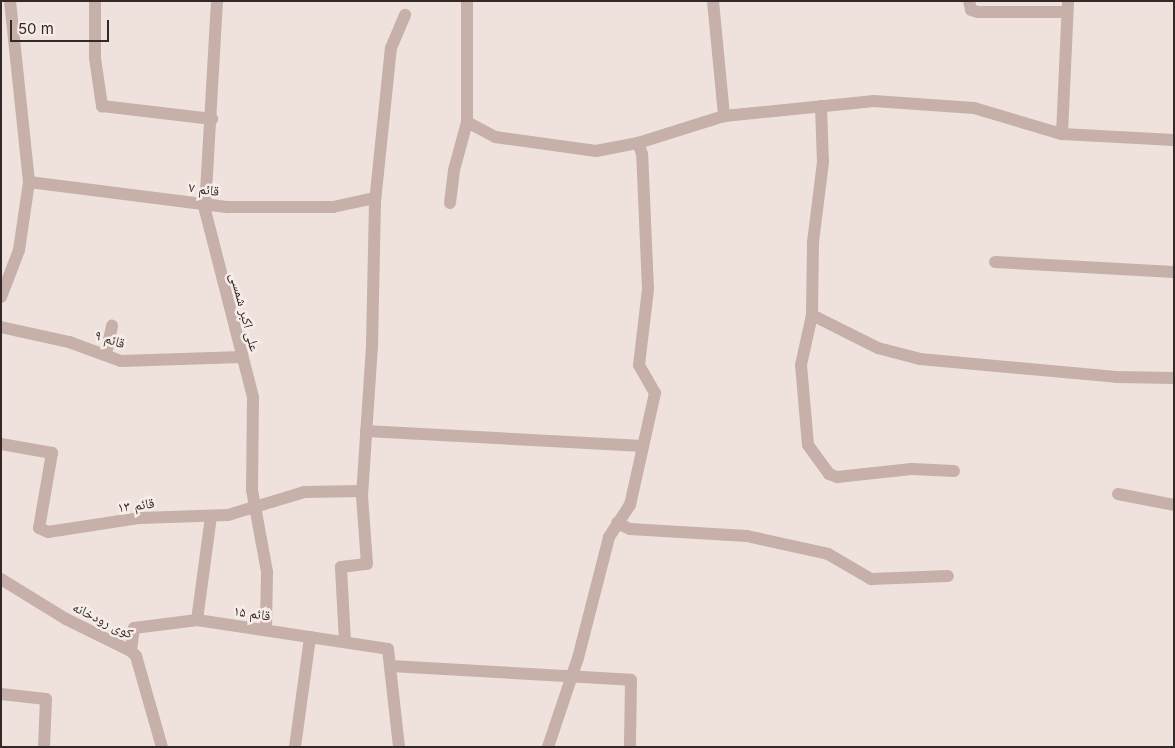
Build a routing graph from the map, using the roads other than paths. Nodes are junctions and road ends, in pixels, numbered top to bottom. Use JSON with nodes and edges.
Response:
{"nodes":[{"id":1,"x":10,"y":1,"type":"edge"},
{"id":2,"x":95,"y":1,"type":"edge"},
{"id":3,"x":217,"y":1,"type":"edge"},
{"id":4,"x":467,"y":1,"type":"edge"},
{"id":5,"x":713,"y":1,"type":"edge"},
{"id":6,"x":969,"y":1,"type":"edge"},
{"id":7,"x":1068,"y":6,"type":"edge"},
{"id":8,"x":405,"y":15,"type":"dead end"},
{"id":9,"x":821,"y":106,"type":"junction"},
{"id":10,"x":724,"y":116,"type":"junction"},
{"id":11,"x":212,"y":119,"type":"junction"},
{"id":12,"x":467,"y":122,"type":"junction"},
{"id":13,"x":1062,"y":134,"type":"junction"},
{"id":14,"x":1174,"y":140,"type":"edge"},
{"id":15,"x":638,"y":143,"type":"junction"},
{"id":16,"x":28,"y":182,"type":"junction"},
{"id":17,"x":375,"y":198,"type":"junction"},
{"id":18,"x":450,"y":203,"type":"dead end"},
{"id":19,"x":206,"y":205,"type":"junction"},
{"id":20,"x":995,"y":262,"type":"dead end"},
{"id":21,"x":1174,"y":272,"type":"edge"},
{"id":22,"x":1,"y":297,"type":"edge"},
{"id":23,"x":812,"y":314,"type":"junction"},
{"id":24,"x":112,"y":326,"type":"dead end"},
{"id":25,"x":1,"y":327,"type":"edge"},
{"id":26,"x":106,"y":354,"type":"junction"},
{"id":27,"x":242,"y":357,"type":"junction"},
{"id":28,"x":1174,"y":378,"type":"edge"},
{"id":29,"x":366,"y":431,"type":"junction"},
{"id":30,"x":1,"y":444,"type":"edge"},
{"id":31,"x":643,"y":446,"type":"junction"},
{"id":32,"x":954,"y":470,"type":"dead end"},
{"id":33,"x":362,"y":491,"type":"junction"},
{"id":34,"x":1118,"y":494,"type":"dead end"},
{"id":35,"x":1174,"y":505,"type":"edge"},
{"id":36,"x":256,"y":508,"type":"junction"},
{"id":37,"x":211,"y":517,"type":"junction"},
{"id":38,"x":617,"y":523,"type":"junction"},
{"id":39,"x":948,"y":576,"type":"dead end"},
{"id":40,"x":1,"y":579,"type":"edge"},
{"id":41,"x":197,"y":620,"type":"junction"},
{"id":42,"x":266,"y":630,"type":"junction"},
{"id":43,"x":310,"y":637,"type":"junction"},
{"id":44,"x":345,"y":642,"type":"junction"},
{"id":45,"x":131,"y":651,"type":"junction"},
{"id":46,"x":391,"y":666,"type":"junction"},
{"id":47,"x":571,"y":677,"type":"junction"},
{"id":48,"x":1,"y":694,"type":"edge"},
{"id":49,"x":44,"y":747,"type":"edge"},
{"id":50,"x":162,"y":747,"type":"edge"},
{"id":51,"x":295,"y":747,"type":"edge"},
{"id":52,"x":399,"y":747,"type":"edge"},
{"id":53,"x":548,"y":747,"type":"edge"},
{"id":54,"x":630,"y":747,"type":"edge"}],
"edges":[{"from":1,"to":16,"type":"street"},
{"from":2,"to":11,"type":"street"},
{"from":3,"to":11,"type":"street","name":"علی اکبر شمسی"},
{"from":4,"to":12,"type":"street"},
{"from":5,"to":10,"type":"street"},
{"from":6,"to":7,"type":"street"},
{"from":7,"to":13,"type":"street"},
{"from":8,"to":17,"type":"street"},
{"from":9,"to":10,"type":"street"},
{"from":9,"to":13,"type":"street"},
{"from":9,"to":23,"type":"street"},
{"from":10,"to":15,"type":"street"},
{"from":11,"to":19,"type":"street","name":"علی اکبر شمسی"},
{"from":12,"to":15,"type":"street"},
{"from":12,"to":18,"type":"street"},
{"from":13,"to":14,"type":"street"},
{"from":15,"to":31,"type":"street"},
{"from":16,"to":19,"type":"street","name":"قائم ۷"},
{"from":16,"to":22,"type":"street"},
{"from":17,"to":19,"type":"street","name":"قائم ۷"},
{"from":17,"to":29,"type":"street"},
{"from":19,"to":27,"type":"street","name":"علی اکبر شمسی"},
{"from":20,"to":21,"type":"street"},
{"from":23,"to":28,"type":"street"},
{"from":23,"to":32,"type":"street"},
{"from":24,"to":26,"type":"street"},
{"from":25,"to":26,"type":"street","name":"قائم ۹"},
{"from":26,"to":27,"type":"street","name":"قائم ۹"},
{"from":27,"to":36,"type":"street","name":"علی اکبر شمسی"},
{"from":29,"to":31,"type":"street"},
{"from":29,"to":33,"type":"street"},
{"from":30,"to":37,"type":"street","name":"قائم ۱۳"},
{"from":31,"to":38,"type":"street"},
{"from":33,"to":36,"type":"street","name":"قائم ۱۳"},
{"from":33,"to":44,"type":"street"},
{"from":34,"to":35,"type":"street"},
{"from":36,"to":37,"type":"street","name":"قائم ۱۳"},
{"from":36,"to":42,"type":"street","name":"علی اکبر شمسی"},
{"from":37,"to":41,"type":"street"},
{"from":38,"to":39,"type":"street"},
{"from":38,"to":47,"type":"street"},
{"from":40,"to":45,"type":"street","name":"کوی رودخانه"},
{"from":41,"to":42,"type":"street","name":"قائم ۱۵"},
{"from":41,"to":45,"type":"street","name":"قائم ۱۵"},
{"from":42,"to":43,"type":"street","name":"قائم ۱۵"},
{"from":43,"to":44,"type":"street","name":"قائم ۱۵"},
{"from":43,"to":51,"type":"street"},
{"from":44,"to":46,"type":"street","name":"قائم ۱۵"},
{"from":45,"to":50,"type":"street","name":"کوی رودخانه"},
{"from":46,"to":47,"type":"street"},
{"from":46,"to":52,"type":"street"},
{"from":47,"to":53,"type":"street"},
{"from":47,"to":54,"type":"street"},
{"from":48,"to":49,"type":"street"}]}
